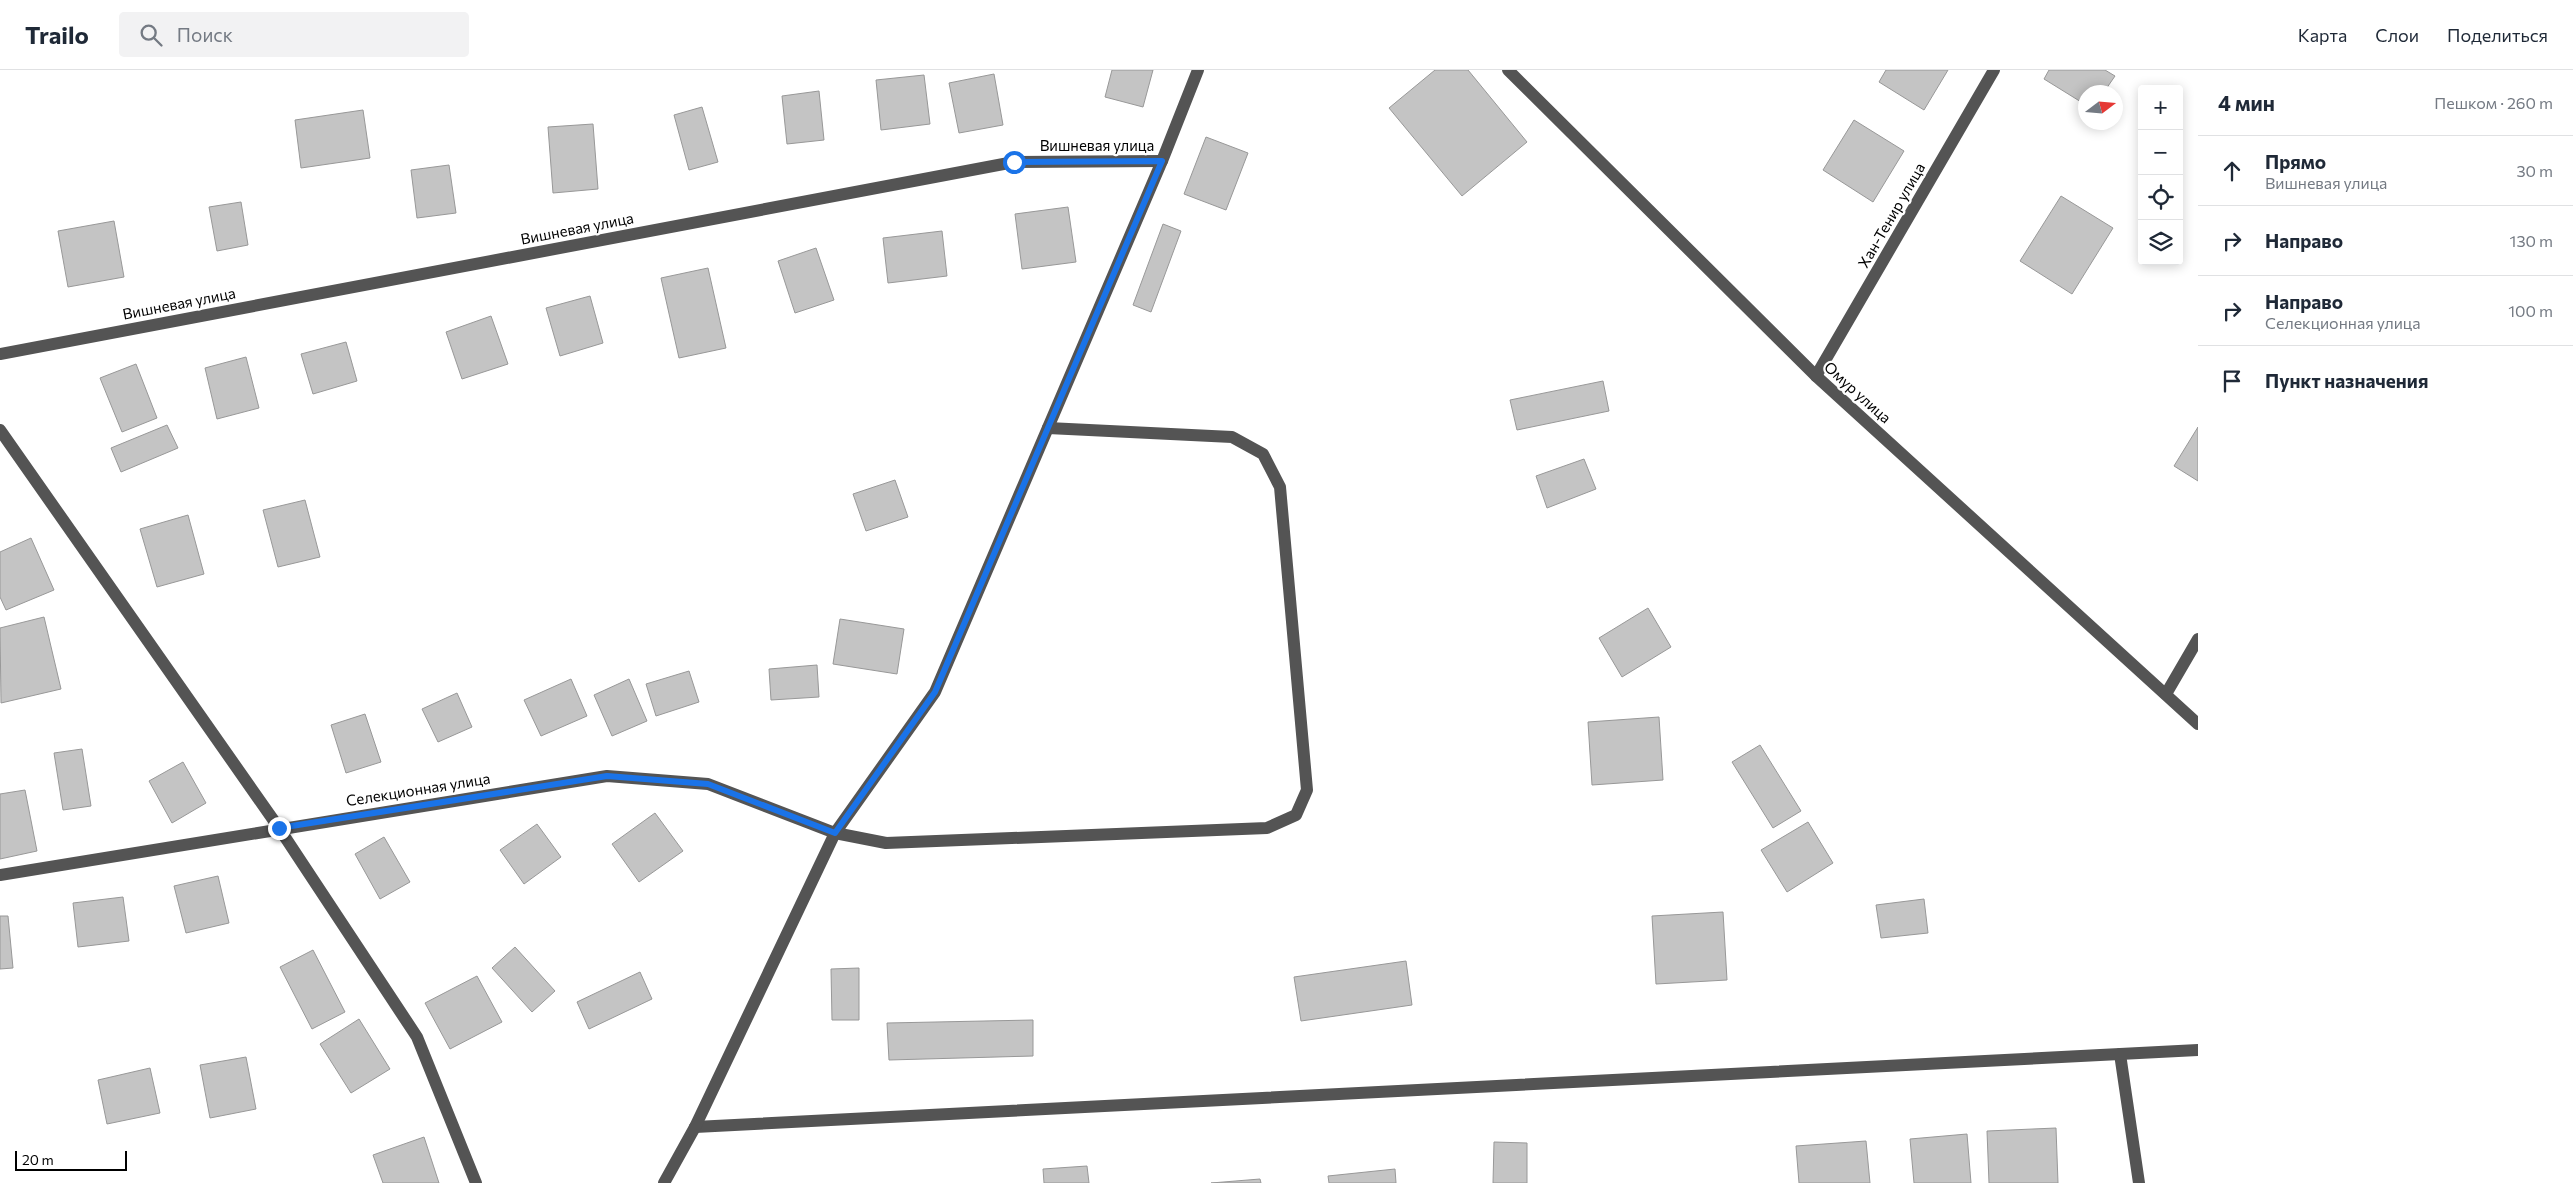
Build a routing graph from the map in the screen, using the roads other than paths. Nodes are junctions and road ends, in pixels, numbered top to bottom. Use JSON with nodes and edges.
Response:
{"nodes":[{"id":1,"x":1198,"y":70,"type":"edge"},
{"id":2,"x":1508,"y":70,"type":"edge"},
{"id":3,"x":1994,"y":70,"type":"edge"},
{"id":4,"x":1162,"y":161,"type":"junction"},
{"id":5,"x":0,"y":354,"type":"edge"},
{"id":6,"x":1816,"y":376,"type":"junction"},
{"id":7,"x":1048,"y":428,"type":"junction"},
{"id":8,"x":0,"y":430,"type":"edge"},
{"id":9,"x":2198,"y":639,"type":"edge"},
{"id":10,"x":2166,"y":694,"type":"junction"},
{"id":11,"x":2198,"y":724,"type":"edge"},
{"id":12,"x":279,"y":828,"type":"junction"},
{"id":13,"x":835,"y":833,"type":"junction"},
{"id":14,"x":0,"y":875,"type":"edge"},
{"id":15,"x":2198,"y":1050,"type":"edge"},
{"id":16,"x":2120,"y":1054,"type":"junction"},
{"id":17,"x":695,"y":1127,"type":"junction"},
{"id":18,"x":476,"y":1183,"type":"edge"},
{"id":19,"x":664,"y":1183,"type":"edge"},
{"id":20,"x":2139,"y":1183,"type":"edge"}],
"edges":[{"from":1,"to":4,"type":"street"},
{"from":2,"to":6,"type":"street","name":"Омур улица"},
{"from":3,"to":6,"type":"street","name":"Хан-Тенир улица"},
{"from":4,"to":5,"type":"street","name":"Вишневая улица"},
{"from":4,"to":7,"type":"street"},
{"from":6,"to":10,"type":"street","name":"Омур улица"},
{"from":7,"to":13,"type":"street"},
{"from":7,"to":13,"type":"street","name":"Селекционная улица"},
{"from":8,"to":12,"type":"street"},
{"from":9,"to":10,"type":"street"},
{"from":10,"to":11,"type":"street","name":"Омур улица"},
{"from":12,"to":13,"type":"street","name":"Селекционная улица"},
{"from":12,"to":14,"type":"street","name":"Селекционная улица"},
{"from":12,"to":18,"type":"street"},
{"from":13,"to":17,"type":"street"},
{"from":15,"to":16,"type":"street"},
{"from":16,"to":17,"type":"street"},
{"from":16,"to":20,"type":"street"},
{"from":17,"to":19,"type":"street"}]}
